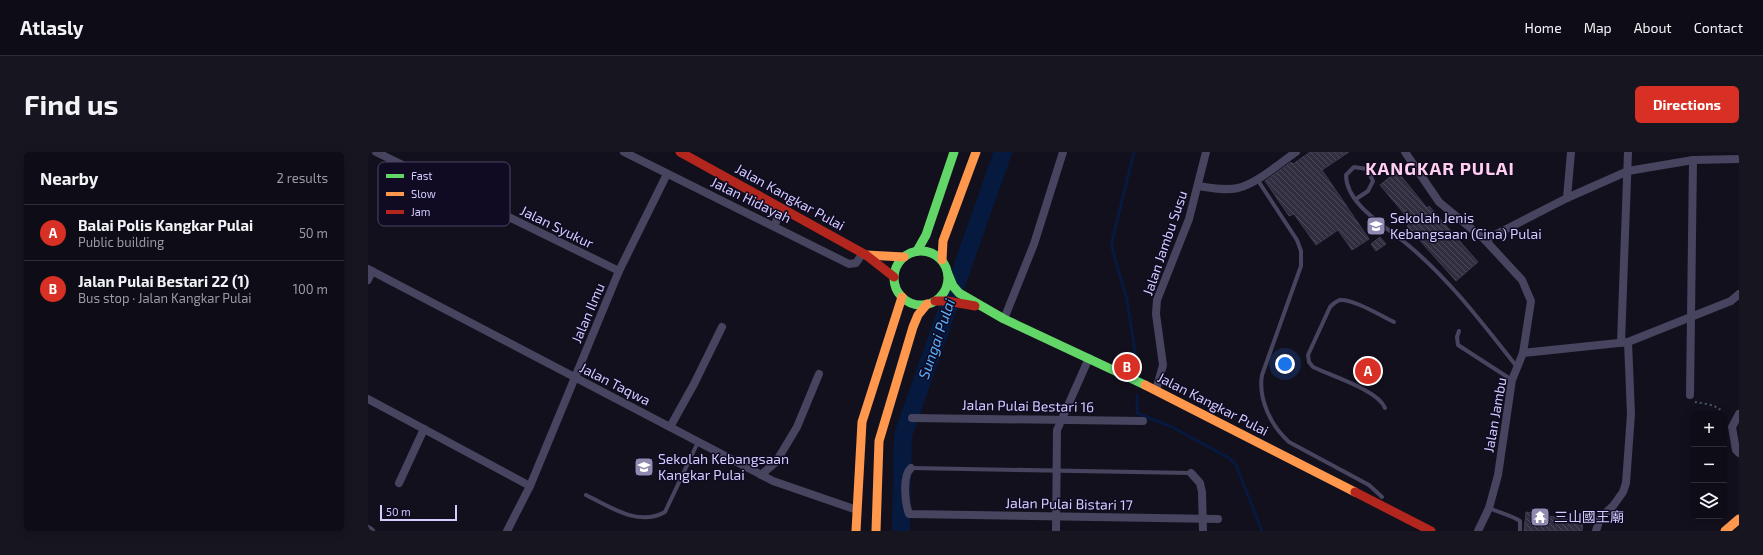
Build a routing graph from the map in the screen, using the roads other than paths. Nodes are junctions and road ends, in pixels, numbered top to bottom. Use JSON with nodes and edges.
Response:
{"nodes":[{"id":1,"x":376,"y":152,"type":"edge"},
{"id":2,"x":624,"y":152,"type":"edge"},
{"id":3,"x":680,"y":152,"type":"edge"},
{"id":4,"x":954,"y":152,"type":"edge"},
{"id":5,"x":976,"y":152,"type":"edge"},
{"id":6,"x":1063,"y":152,"type":"edge"},
{"id":7,"x":1206,"y":152,"type":"edge"},
{"id":8,"x":1296,"y":152,"type":"edge"},
{"id":9,"x":1405,"y":152,"type":"edge"},
{"id":10,"x":1571,"y":152,"type":"edge"},
{"id":11,"x":1628,"y":152,"type":"edge"},
{"id":12,"x":1739,"y":159,"type":"edge"},
{"id":13,"x":1693,"y":160,"type":"junction"},
{"id":14,"x":396,"y":162,"type":"edge"},
{"id":15,"x":1628,"y":171,"type":"junction"},
{"id":16,"x":667,"y":174,"type":"junction"},
{"id":17,"x":1257,"y":179,"type":"junction"},
{"id":18,"x":1198,"y":186,"type":"junction"},
{"id":19,"x":1567,"y":198,"type":"junction"},
{"id":20,"x":1356,"y":199,"type":"junction"},
{"id":21,"x":782,"y":209,"type":"junction"},
{"id":22,"x":510,"y":218,"type":"edge"},
{"id":23,"x":774,"y":226,"type":"junction"},
{"id":24,"x":1485,"y":240,"type":"junction"},
{"id":25,"x":917,"y":251,"type":"junction"},
{"id":26,"x":865,"y":254,"type":"junction"},
{"id":27,"x":904,"y":257,"type":"junction"},
{"id":28,"x":942,"y":260,"type":"junction"},
{"id":29,"x":370,"y":270,"type":"edge"},
{"id":30,"x":619,"y":271,"type":"junction"},
{"id":31,"x":948,"y":274,"type":"junction"},
{"id":32,"x":894,"y":277,"type":"junction"},
{"id":33,"x":368,"y":280,"type":"edge"},
{"id":34,"x":1739,"y":294,"type":"edge"},
{"id":35,"x":902,"y":298,"type":"junction"},
{"id":36,"x":931,"y":303,"type":"junction"},
{"id":37,"x":981,"y":307,"type":"junction"},
{"id":38,"x":1691,"y":316,"type":"junction"},
{"id":39,"x":1004,"y":319,"type":"junction"},
{"id":40,"x":1394,"y":322,"type":"dead end"},
{"id":41,"x":722,"y":327,"type":"dead end"},
{"id":42,"x":1459,"y":331,"type":"dead end"},
{"id":43,"x":1625,"y":342,"type":"junction"},
{"id":44,"x":1523,"y":353,"type":"junction"},
{"id":45,"x":1089,"y":358,"type":"junction"},
{"id":46,"x":1517,"y":367,"type":"junction"},
{"id":47,"x":819,"y":374,"type":"dead end"},
{"id":48,"x":574,"y":378,"type":"junction"},
{"id":49,"x":1512,"y":380,"type":"junction"},
{"id":50,"x":1156,"y":390,"type":"junction"},
{"id":51,"x":1690,"y":395,"type":"road end"},
{"id":52,"x":368,"y":398,"type":"edge"},
{"id":53,"x":1385,"y":408,"type":"dead end"},
{"id":54,"x":1739,"y":414,"type":"edge"},
{"id":55,"x":912,"y":418,"type":"dead end"},
{"id":56,"x":1061,"y":420,"type":"junction"},
{"id":57,"x":1143,"y":421,"type":"dead end"},
{"id":58,"x":670,"y":427,"type":"junction"},
{"id":59,"x":424,"y":429,"type":"junction"},
{"id":60,"x":698,"y":442,"type":"junction"},
{"id":61,"x":1739,"y":453,"type":"edge"},
{"id":62,"x":911,"y":468,"type":"joint"},
{"id":63,"x":1056,"y":471,"type":"junction"},
{"id":64,"x":1191,"y":473,"type":"joint"},
{"id":65,"x":761,"y":475,"type":"junction"},
{"id":66,"x":399,"y":482,"type":"dead end"},
{"id":67,"x":530,"y":486,"type":"junction"},
{"id":68,"x":586,"y":495,"type":"dead end"},
{"id":69,"x":1382,"y":497,"type":"dead end"},
{"id":70,"x":1489,"y":508,"type":"junction"},
{"id":71,"x":857,"y":510,"type":"junction"},
{"id":72,"x":1057,"y":517,"type":"junction"},
{"id":73,"x":1204,"y":518,"type":"junction"},
{"id":74,"x":1739,"y":518,"type":"edge"},
{"id":75,"x":1218,"y":519,"type":"dead end"},
{"id":76,"x":368,"y":529,"type":"edge"},
{"id":77,"x":371,"y":531,"type":"edge"},
{"id":78,"x":507,"y":531,"type":"edge"},
{"id":79,"x":856,"y":531,"type":"edge"},
{"id":80,"x":876,"y":531,"type":"edge"},
{"id":81,"x":1056,"y":531,"type":"edge"},
{"id":82,"x":1203,"y":531,"type":"edge"},
{"id":83,"x":1430,"y":531,"type":"edge"},
{"id":84,"x":1478,"y":531,"type":"edge"},
{"id":85,"x":1520,"y":531,"type":"edge"},
{"id":86,"x":1596,"y":531,"type":"edge"},
{"id":87,"x":1725,"y":531,"type":"edge"}],
"edges":[{"from":1,"to":14,"type":"street","name":"Jalan Syukur"},
{"from":2,"to":16,"type":"street","name":"Jalan Hidayah"},
{"from":3,"to":21,"type":"main road","name":"Jalan Kangkar Pulai"},
{"from":4,"to":25,"type":"main road"},
{"from":5,"to":28,"type":"main road"},
{"from":6,"to":39,"type":"street"},
{"from":7,"to":18,"type":"street","name":"Jalan Jambu Susu"},
{"from":8,"to":17,"type":"street"},
{"from":9,"to":24,"type":"street"},
{"from":10,"to":19,"type":"street"},
{"from":11,"to":15,"type":"street"},
{"from":12,"to":13,"type":"street"},
{"from":13,"to":15,"type":"street"},
{"from":13,"to":38,"type":"street"},
{"from":15,"to":19,"type":"street"},
{"from":15,"to":43,"type":"street"},
{"from":16,"to":23,"type":"street","name":"Jalan Hidayah"},
{"from":16,"to":30,"type":"street","name":"Jalan Ilmu"},
{"from":17,"to":18,"type":"street"},
{"from":17,"to":69,"type":"lane"},
{"from":18,"to":50,"type":"street","name":"Jalan Jambu Susu"},
{"from":19,"to":24,"type":"street"},
{"from":20,"to":20,"type":"lane"},
{"from":20,"to":46,"type":"lane"},
{"from":21,"to":23,"type":"street"},
{"from":21,"to":26,"type":"main road","name":"Jalan Kangkar Pulai"},
{"from":22,"to":30,"type":"street","name":"Jalan Syukur"},
{"from":23,"to":26,"type":"street","name":"Jalan Hidayah"},
{"from":24,"to":44,"type":"street","name":"Jalan Jambu"},
{"from":25,"to":27,"type":"main road"},
{"from":25,"to":28,"type":"main road"},
{"from":26,"to":27,"type":"main road","name":"Jalan Kangkar Pulai"},
{"from":26,"to":32,"type":"main road","name":"Jalan Kangkar Pulai"},
{"from":27,"to":32,"type":"main road"},
{"from":28,"to":31,"type":"main road"},
{"from":29,"to":33,"type":"street"},
{"from":29,"to":48,"type":"street","name":"Jalan Taqwa"},
{"from":30,"to":48,"type":"street","name":"Jalan Ilmu"},
{"from":31,"to":36,"type":"main road"},
{"from":31,"to":37,"type":"main road","name":"Jalan Kangkar Pulai"},
{"from":32,"to":35,"type":"main road"},
{"from":34,"to":38,"type":"street"},
{"from":35,"to":36,"type":"main road"},
{"from":35,"to":71,"type":"main road"},
{"from":36,"to":37,"type":"main road","name":"Jalan Kangkar Pulai"},
{"from":36,"to":80,"type":"main road"},
{"from":37,"to":39,"type":"main road","name":"Jalan Kangkar Pulai"},
{"from":38,"to":43,"type":"street"},
{"from":38,"to":51,"type":"street"},
{"from":39,"to":45,"type":"main road","name":"Jalan Kangkar Pulai"},
{"from":40,"to":53,"type":"lane"},
{"from":41,"to":58,"type":"street"},
{"from":42,"to":49,"type":"lane"},
{"from":43,"to":44,"type":"street"},
{"from":43,"to":86,"type":"street"},
{"from":44,"to":46,"type":"street","name":"Jalan Jambu"},
{"from":45,"to":50,"type":"main road","name":"Jalan Kangkar Pulai"},
{"from":45,"to":56,"type":"street"},
{"from":46,"to":49,"type":"street","name":"Jalan Jambu"},
{"from":47,"to":65,"type":"street"},
{"from":48,"to":58,"type":"street","name":"Jalan Taqwa"},
{"from":48,"to":67,"type":"street","name":"Jalan Ilmu"},
{"from":49,"to":70,"type":"street","name":"Jalan Jambu"},
{"from":50,"to":83,"type":"main road","name":"Jalan Kangkar Pulai"},
{"from":52,"to":59,"type":"street"},
{"from":54,"to":61,"type":"street"},
{"from":55,"to":56,"type":"street","name":"Jalan Pulai Bestari 16"},
{"from":56,"to":57,"type":"street","name":"Jalan Pulai Bestari 16"},
{"from":56,"to":63,"type":"street"},
{"from":58,"to":60,"type":"street","name":"Jalan Taqwa"},
{"from":59,"to":66,"type":"street"},
{"from":59,"to":67,"type":"street"},
{"from":60,"to":65,"type":"street","name":"Jalan Taqwa"},
{"from":60,"to":68,"type":"lane"},
{"from":62,"to":63,"type":"lane"},
{"from":62,"to":72,"type":"street","name":"Jalan Pulai Bistari 17"},
{"from":63,"to":64,"type":"lane"},
{"from":63,"to":72,"type":"street"},
{"from":64,"to":73,"type":"street"},
{"from":65,"to":71,"type":"street","name":"Jalan Taqwa"},
{"from":67,"to":78,"type":"street","name":"Jalan Ilmu"},
{"from":70,"to":84,"type":"street","name":"Jalan Jambu"},
{"from":70,"to":85,"type":"lane"},
{"from":71,"to":79,"type":"main road"},
{"from":72,"to":73,"type":"street","name":"Jalan Pulai Bistari 17"},
{"from":72,"to":81,"type":"street"},
{"from":73,"to":75,"type":"street","name":"Jalan Pulai Bistari 17"},
{"from":73,"to":82,"type":"street"},
{"from":74,"to":87,"type":"main road"},
{"from":76,"to":77,"type":"street"}]}
